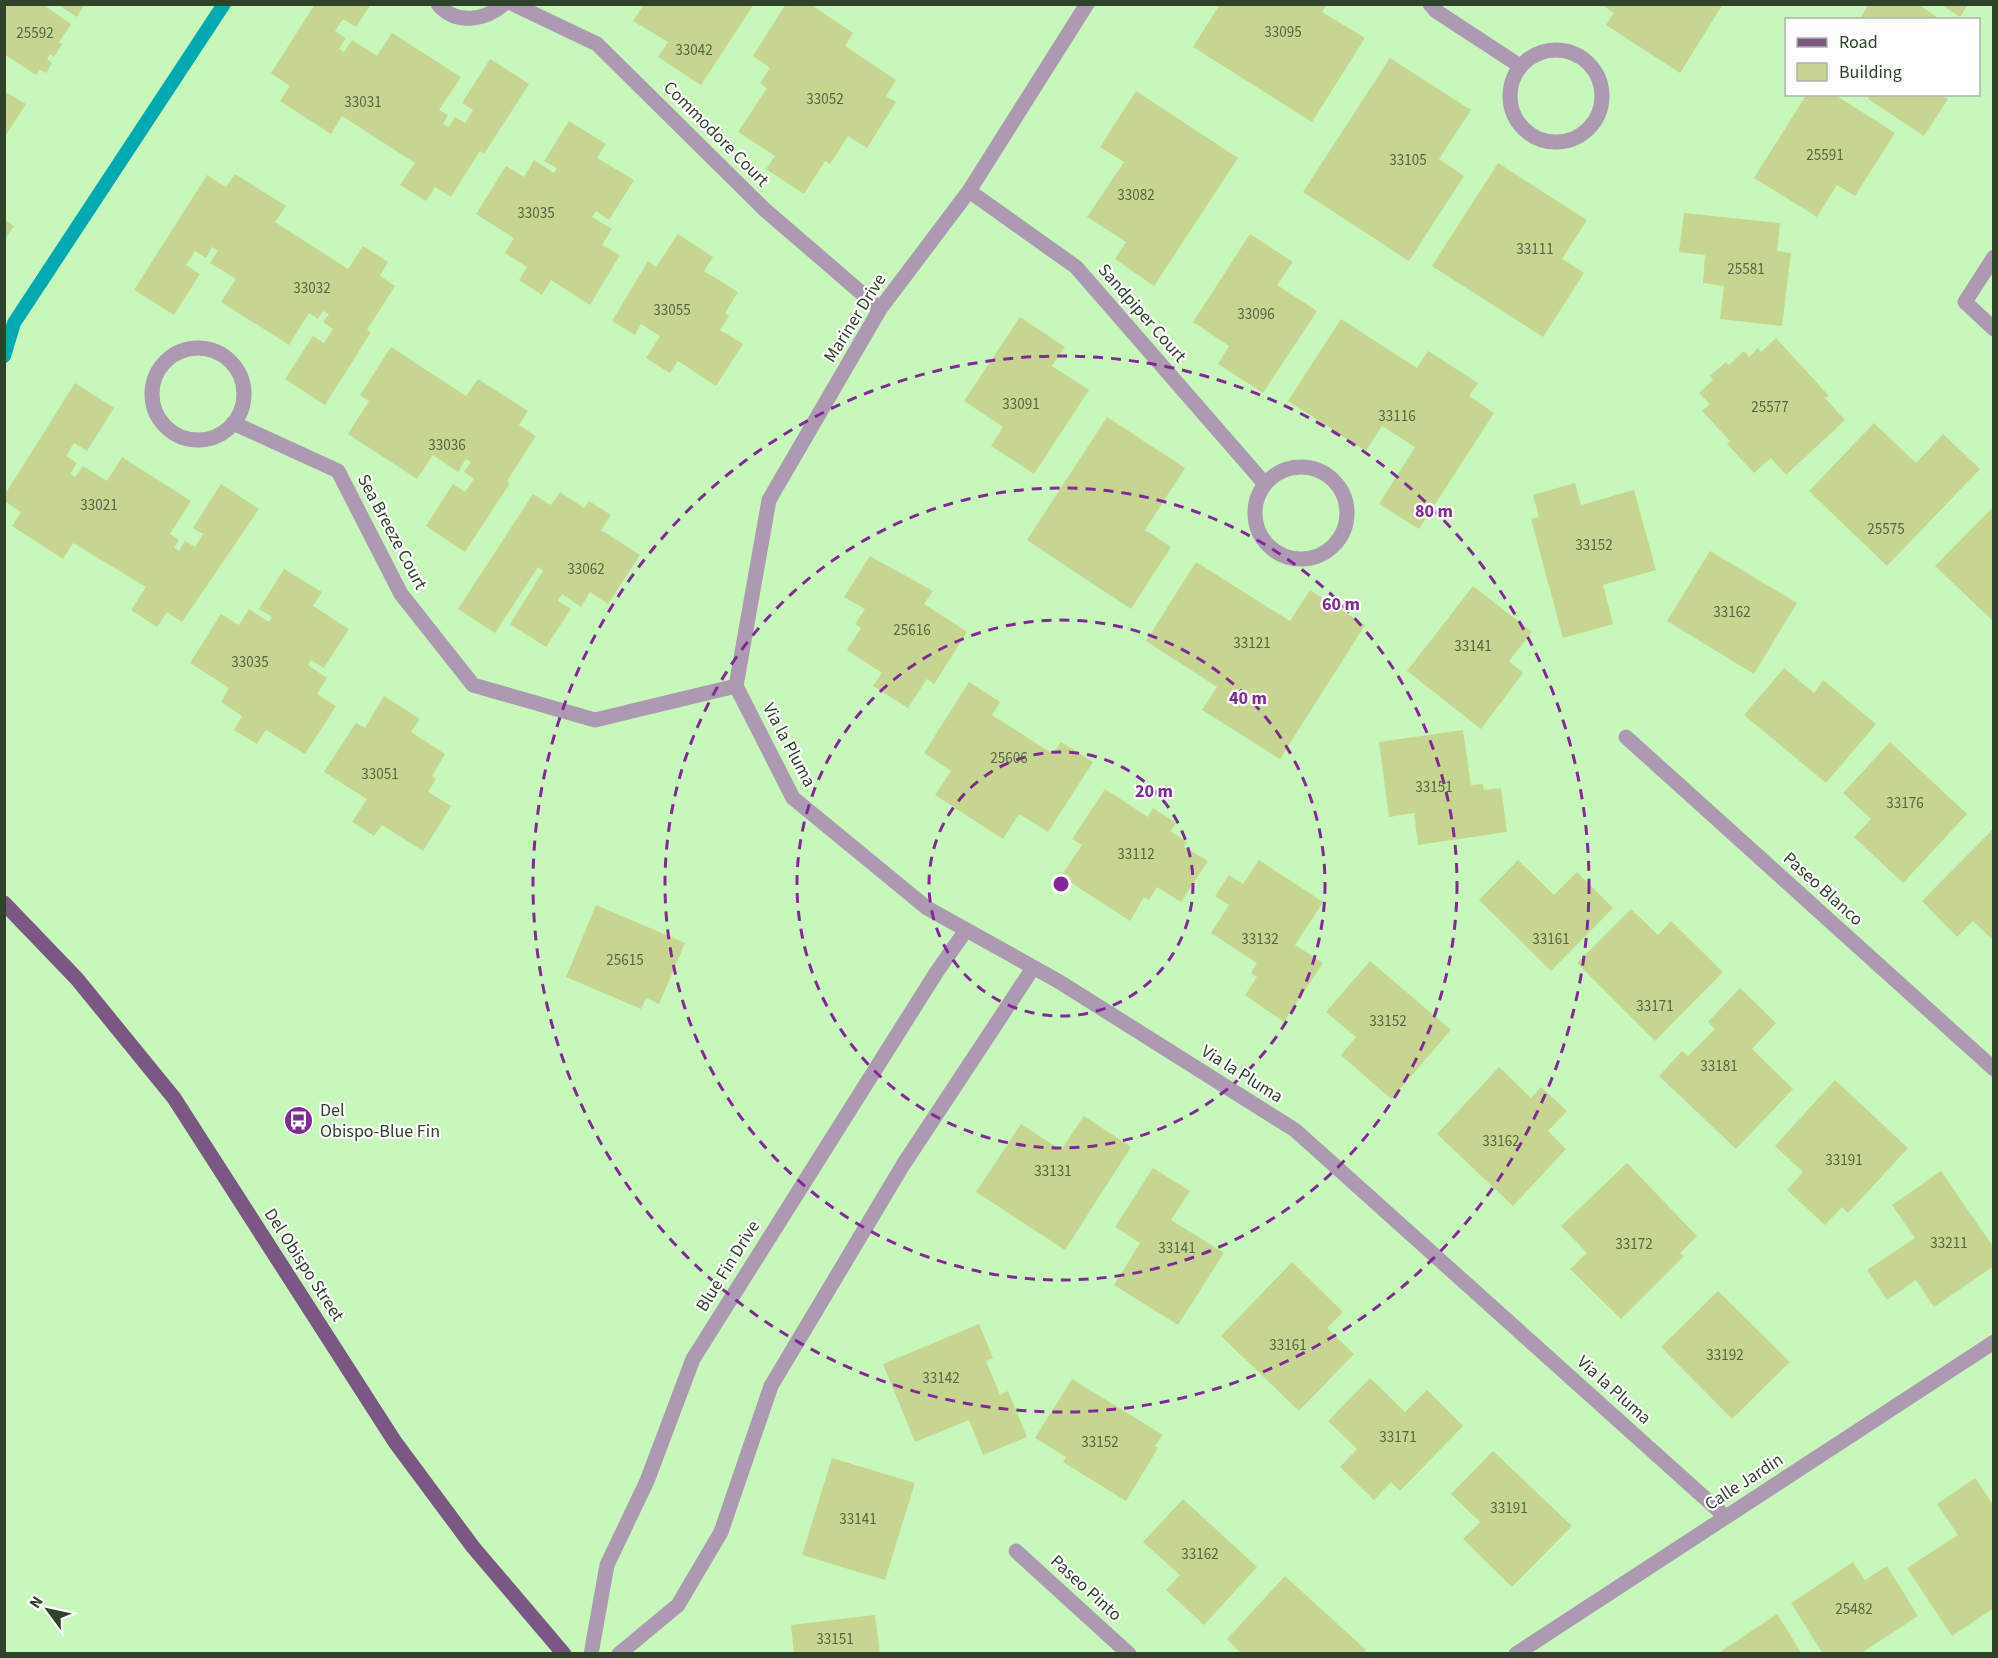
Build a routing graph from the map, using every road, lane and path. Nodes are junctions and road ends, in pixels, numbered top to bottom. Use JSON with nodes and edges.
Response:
{"nodes":[{"id":1,"x":438,"y":4,"type":"edge"},
{"id":2,"x":504,"y":4,"type":"edge"},
{"id":3,"x":513,"y":4,"type":"edge"},
{"id":4,"x":1087,"y":4,"type":"edge"},
{"id":5,"x":1430,"y":4,"type":"edge"},
{"id":6,"x":1520,"y":66,"type":"junction"},
{"id":7,"x":969,"y":191,"type":"junction"},
{"id":8,"x":1994,"y":257,"type":"edge"},
{"id":9,"x":880,"y":309,"type":"junction"},
{"id":10,"x":1994,"y":329,"type":"edge"},
{"id":11,"x":233,"y":423,"type":"junction"},
{"id":12,"x":1265,"y":484,"type":"junction"},
{"id":13,"x":736,"y":686,"type":"junction"},
{"id":14,"x":1626,"y":737,"type":"dead end"},
{"id":15,"x":4,"y":903,"type":"edge"},
{"id":16,"x":966,"y":930,"type":"junction"},
{"id":17,"x":1033,"y":968,"type":"junction"},
{"id":18,"x":1994,"y":1069,"type":"edge"},
{"id":19,"x":1994,"y":1342,"type":"edge"},
{"id":20,"x":1726,"y":1517,"type":"junction"},
{"id":21,"x":1016,"y":1551,"type":"dead end"},
{"id":22,"x":564,"y":1653,"type":"edge"},
{"id":23,"x":591,"y":1653,"type":"edge"},
{"id":24,"x":619,"y":1653,"type":"edge"},
{"id":25,"x":1129,"y":1653,"type":"edge"},
{"id":26,"x":1516,"y":1653,"type":"edge"}],
"edges":[{"from":1,"to":2,"type":"street"},
{"from":3,"to":9,"type":"street","name":"Commodore Court"},
{"from":4,"to":7,"type":"street","name":"Mariner Drive"},
{"from":5,"to":6,"type":"street"},
{"from":6,"to":6,"type":"street"},
{"from":7,"to":9,"type":"street","name":"Mariner Drive"},
{"from":7,"to":12,"type":"street","name":"Sandpiper Court"},
{"from":8,"to":10,"type":"street"},
{"from":9,"to":13,"type":"street","name":"Mariner Drive"},
{"from":11,"to":11,"type":"street"},
{"from":11,"to":13,"type":"street","name":"Sea Breeze Court"},
{"from":12,"to":12,"type":"street"},
{"from":13,"to":16,"type":"street","name":"Via la Pluma"},
{"from":14,"to":18,"type":"street","name":"Paseo Blanco"},
{"from":15,"to":22,"type":"main road","name":"Del Obispo Street"},
{"from":16,"to":17,"type":"street","name":"Via la Pluma"},
{"from":16,"to":23,"type":"street","name":"Blue Fin Drive"},
{"from":17,"to":20,"type":"street","name":"Via la Pluma"},
{"from":17,"to":24,"type":"street"},
{"from":19,"to":20,"type":"street","name":"Calle Jardin"},
{"from":20,"to":26,"type":"street","name":"Calle Jardin"},
{"from":21,"to":25,"type":"street","name":"Paseo Pinto"}]}
